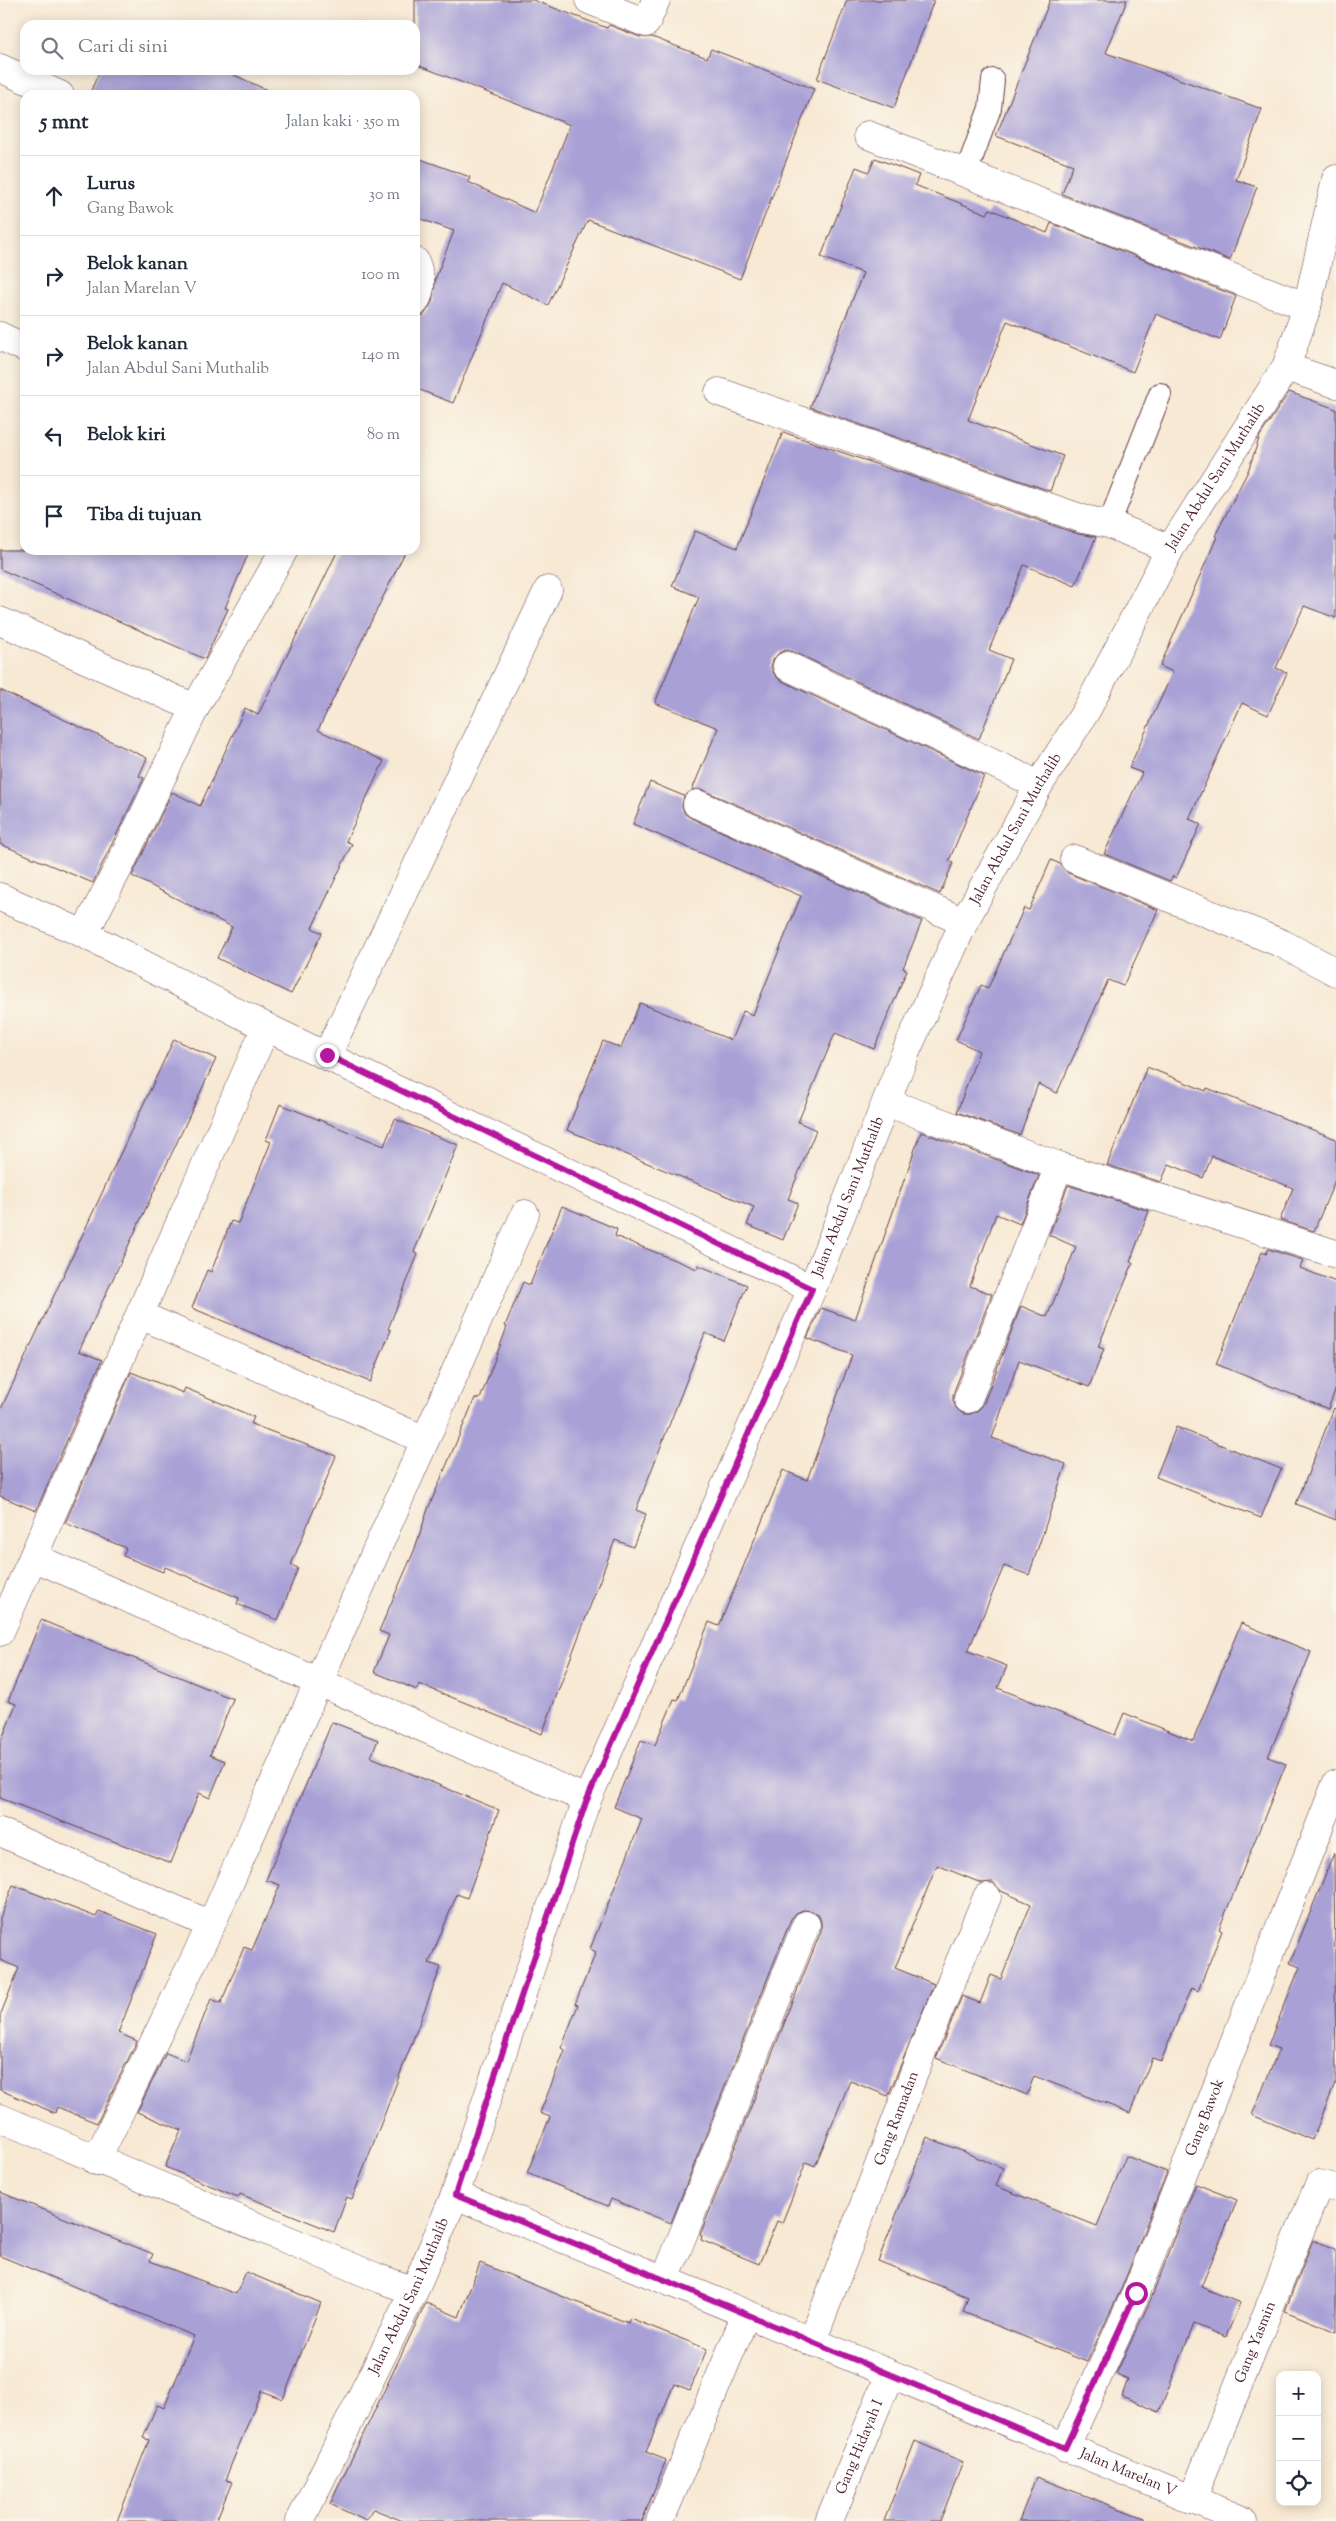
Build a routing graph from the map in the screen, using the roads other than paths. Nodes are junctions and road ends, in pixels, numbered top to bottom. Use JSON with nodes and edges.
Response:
{"nodes":[{"id":1,"x":589,"y":0,"type":"edge"},
{"id":2,"x":656,"y":0,"type":"edge"},
{"id":3,"x":0,"y":68,"type":"edge"},
{"id":4,"x":993,"y":80,"type":"dead end"},
{"id":5,"x":49,"y":90,"type":"edge"},
{"id":6,"x":868,"y":135,"type":"dead end"},
{"id":7,"x":966,"y":173,"type":"junction"},
{"id":8,"x":1336,"y":179,"type":"edge"},
{"id":9,"x":420,"y":273,"type":"edge"},
{"id":10,"x":420,"y":293,"type":"edge"},
{"id":11,"x":1307,"y":307,"type":"junction"},
{"id":12,"x":0,"y":336,"type":"edge"},
{"id":13,"x":20,"y":346,"type":"edge"},
{"id":14,"x":1286,"y":367,"type":"junction"},
{"id":15,"x":1336,"y":384,"type":"edge"},
{"id":16,"x":719,"y":392,"type":"dead end"},
{"id":17,"x":1160,"y":394,"type":"dead end"},
{"id":18,"x":1109,"y":524,"type":"junction"},
{"id":19,"x":1170,"y":549,"type":"junction"},
{"id":20,"x":281,"y":555,"type":"edge"},
{"id":21,"x":548,"y":590,"type":"dead end"},
{"id":22,"x":0,"y":620,"type":"edge"},
{"id":23,"x":787,"y":666,"type":"dead end"},
{"id":24,"x":195,"y":708,"type":"junction"},
{"id":25,"x":1039,"y":784,"type":"junction"},
{"id":26,"x":697,"y":804,"type":"dead end"},
{"id":27,"x":1074,"y":859,"type":"dead end"},
{"id":28,"x":0,"y":897,"type":"edge"},
{"id":29,"x":964,"y":922,"type":"junction"},
{"id":30,"x":84,"y":934,"type":"junction"},
{"id":31,"x":1336,"y":972,"type":"edge"},
{"id":32,"x":266,"y":1027,"type":"junction"},
{"id":33,"x":327,"y":1055,"type":"junction"},
{"id":34,"x":886,"y":1102,"type":"junction"},
{"id":35,"x":1059,"y":1166,"type":"junction"},
{"id":36,"x":525,"y":1214,"type":"dead end"},
{"id":37,"x":1336,"y":1254,"type":"edge"},
{"id":38,"x":812,"y":1289,"type":"junction"},
{"id":39,"x":140,"y":1315,"type":"junction"},
{"id":40,"x":968,"y":1399,"type":"dead end"},
{"id":41,"x":425,"y":1440,"type":"junction"},
{"id":42,"x":33,"y":1557,"type":"junction"},
{"id":43,"x":0,"y":1632,"type":"edge"},
{"id":44,"x":319,"y":1682,"type":"junction"},
{"id":45,"x":1336,"y":1784,"type":"edge"},
{"id":46,"x":586,"y":1802,"type":"junction"},
{"id":47,"x":0,"y":1832,"type":"edge"},
{"id":48,"x":988,"y":1897,"type":"dead end"},
{"id":49,"x":211,"y":1925,"type":"junction"},
{"id":50,"x":806,"y":1925,"type":"dead end"},
{"id":51,"x":0,"y":2118,"type":"edge"},
{"id":52,"x":96,"y":2161,"type":"junction"},
{"id":53,"x":1328,"y":2186,"type":"edge"},
{"id":54,"x":455,"y":2195,"type":"junction"},
{"id":55,"x":665,"y":2280,"type":"junction"},
{"id":56,"x":414,"y":2291,"type":"junction"},
{"id":57,"x":746,"y":2314,"type":"junction"},
{"id":58,"x":812,"y":2342,"type":"junction"},
{"id":59,"x":890,"y":2374,"type":"junction"},
{"id":60,"x":1065,"y":2448,"type":"junction"},
{"id":61,"x":1192,"y":2500,"type":"junction"},
{"id":62,"x":300,"y":2521,"type":"edge"},
{"id":63,"x":660,"y":2521,"type":"edge"},
{"id":64,"x":829,"y":2521,"type":"edge"},
{"id":65,"x":1244,"y":2521,"type":"edge"}],
"edges":[{"from":1,"to":2,"type":"street"},
{"from":3,"to":5,"type":"street"},
{"from":4,"to":7,"type":"lane"},
{"from":6,"to":7,"type":"street"},
{"from":7,"to":11,"type":"street"},
{"from":8,"to":11,"type":"street","name":"Jalan Abdul Sani Muthalib"},
{"from":9,"to":10,"type":"street"},
{"from":11,"to":14,"type":"street","name":"Jalan Abdul Sani Muthalib"},
{"from":12,"to":13,"type":"street"},
{"from":14,"to":15,"type":"street"},
{"from":14,"to":19,"type":"street","name":"Jalan Abdul Sani Muthalib"},
{"from":16,"to":18,"type":"street"},
{"from":17,"to":18,"type":"lane"},
{"from":18,"to":19,"type":"street"},
{"from":19,"to":25,"type":"street","name":"Jalan Abdul Sani Muthalib"},
{"from":20,"to":24,"type":"street"},
{"from":21,"to":33,"type":"street"},
{"from":22,"to":24,"type":"street"},
{"from":23,"to":25,"type":"street"},
{"from":24,"to":30,"type":"street"},
{"from":25,"to":29,"type":"street","name":"Jalan Abdul Sani Muthalib"},
{"from":26,"to":29,"type":"street"},
{"from":27,"to":31,"type":"street"},
{"from":28,"to":30,"type":"street"},
{"from":29,"to":34,"type":"street","name":"Jalan Abdul Sani Muthalib"},
{"from":30,"to":32,"type":"street"},
{"from":32,"to":33,"type":"street"},
{"from":32,"to":39,"type":"street"},
{"from":33,"to":38,"type":"street"},
{"from":34,"to":35,"type":"street"},
{"from":34,"to":38,"type":"street","name":"Jalan Abdul Sani Muthalib"},
{"from":35,"to":37,"type":"street"},
{"from":35,"to":40,"type":"street"},
{"from":36,"to":41,"type":"street"},
{"from":38,"to":46,"type":"street","name":"Jalan Abdul Sani Muthalib"},
{"from":39,"to":41,"type":"street"},
{"from":39,"to":42,"type":"street"},
{"from":41,"to":44,"type":"street"},
{"from":42,"to":43,"type":"street"},
{"from":42,"to":44,"type":"street"},
{"from":44,"to":46,"type":"street"},
{"from":44,"to":49,"type":"street"},
{"from":45,"to":60,"type":"street","name":"Gang Bawok"},
{"from":46,"to":54,"type":"street","name":"Jalan Abdul Sani Muthalib"},
{"from":47,"to":49,"type":"street"},
{"from":48,"to":58,"type":"street","name":"Gang Ramadan"},
{"from":49,"to":52,"type":"street"},
{"from":50,"to":55,"type":"street"},
{"from":51,"to":52,"type":"street"},
{"from":52,"to":56,"type":"street"},
{"from":53,"to":61,"type":"street","name":"Gang Yasmin"},
{"from":54,"to":55,"type":"street","name":"Jalan Marelan V"},
{"from":54,"to":56,"type":"street","name":"Jalan Abdul Sani Muthalib"},
{"from":55,"to":57,"type":"street","name":"Jalan Marelan V"},
{"from":56,"to":62,"type":"street","name":"Jalan Abdul Sani Muthalib"},
{"from":57,"to":58,"type":"street","name":"Jalan Marelan V"},
{"from":57,"to":63,"type":"street"},
{"from":58,"to":59,"type":"street","name":"Jalan Marelan V"},
{"from":59,"to":60,"type":"street","name":"Jalan Marelan V"},
{"from":59,"to":64,"type":"street","name":"Gang Hidayah I"},
{"from":60,"to":61,"type":"street","name":"Jalan Marelan V"},
{"from":61,"to":65,"type":"street","name":"Jalan Marelan V"}]}
